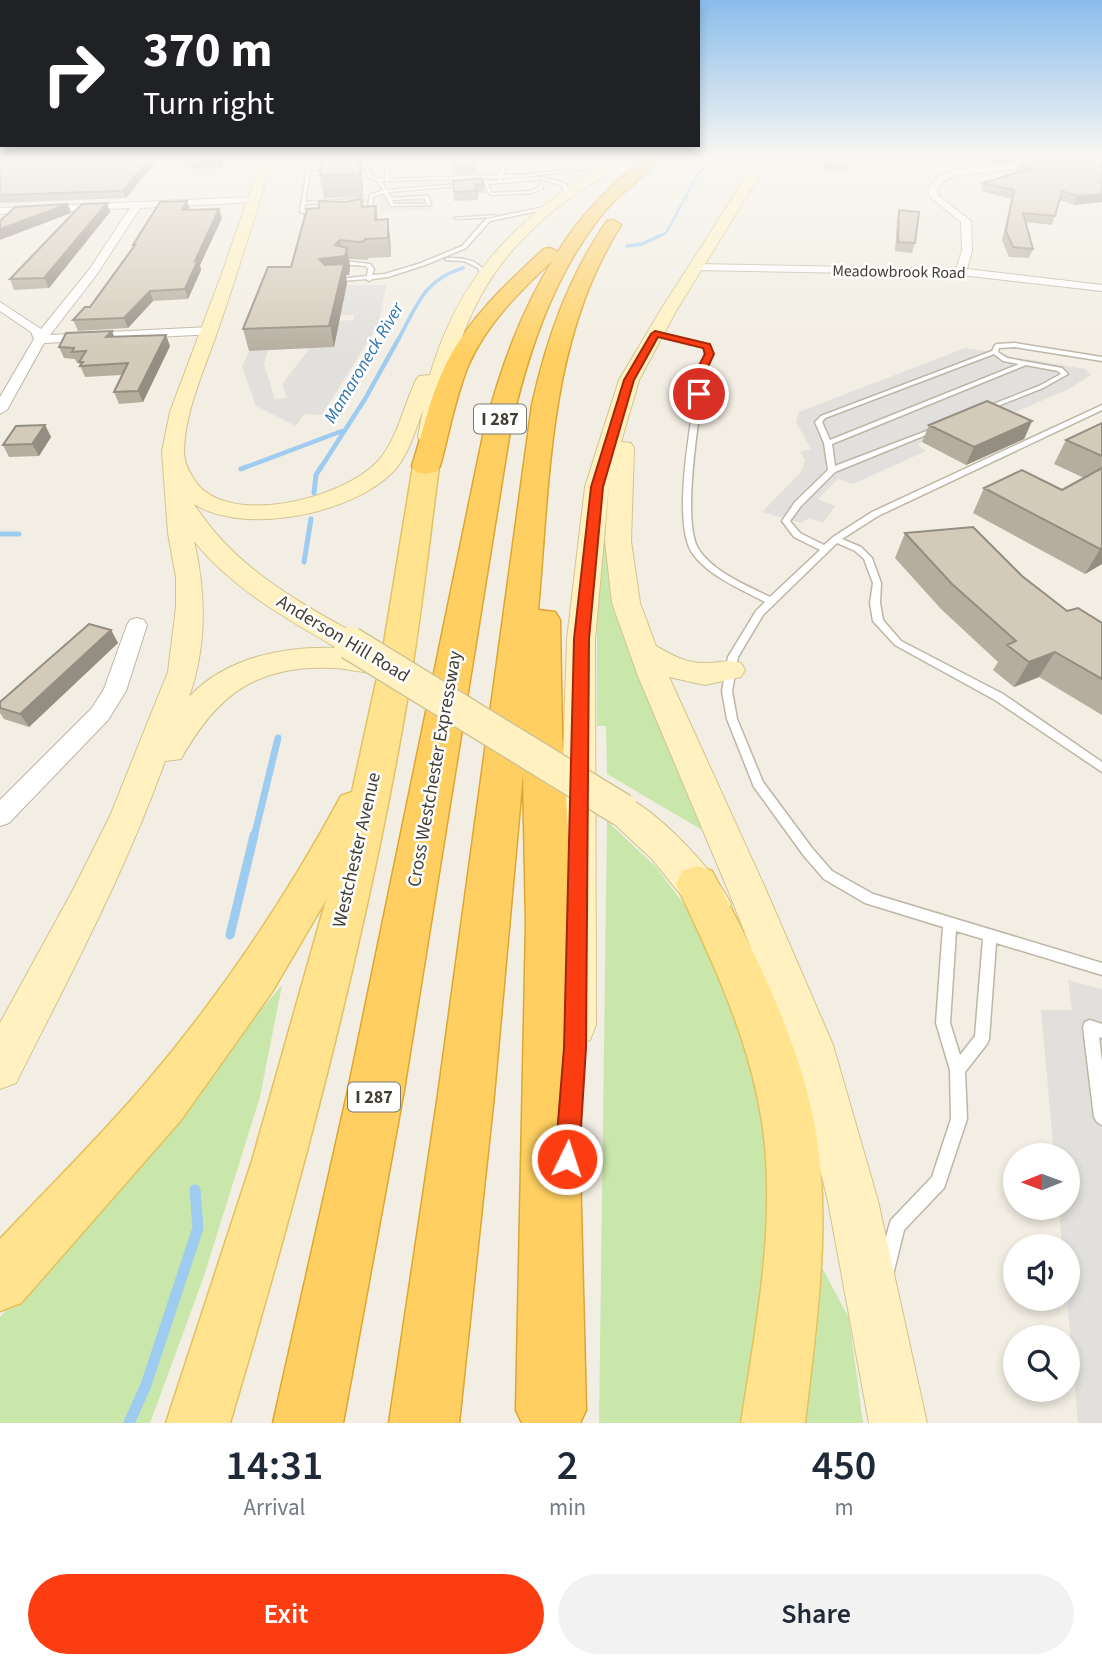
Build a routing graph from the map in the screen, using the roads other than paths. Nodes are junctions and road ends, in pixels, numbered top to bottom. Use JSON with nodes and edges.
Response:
{"nodes":[{"id":1,"x":125,"y":223,"type":"edge"},
{"id":2,"x":246,"y":223,"type":"edge"},
{"id":3,"x":471,"y":223,"type":"edge"},
{"id":4,"x":485,"y":223,"type":"edge"},
{"id":5,"x":528,"y":223,"type":"edge"},
{"id":6,"x":583,"y":223,"type":"edge"},
{"id":7,"x":586,"y":223,"type":"edge"},
{"id":8,"x":615,"y":223,"type":"edge"},
{"id":9,"x":723,"y":223,"type":"edge"},
{"id":10,"x":966,"y":223,"type":"edge"},
{"id":11,"x":478,"y":230,"type":"junction"},
{"id":12,"x":464,"y":247,"type":"junction"},
{"id":13,"x":465,"y":260,"type":"junction"},
{"id":14,"x":433,"y":261,"type":"junction"},
{"id":15,"x":344,"y":263,"type":"edge"},
{"id":16,"x":696,"y":267,"type":"junction"},
{"id":17,"x":961,"y":272,"type":"junction"},
{"id":18,"x":483,"y":274,"type":"junction"},
{"id":19,"x":369,"y":279,"type":"junction"},
{"id":20,"x":328,"y":280,"type":"edge"},
{"id":21,"x":1102,"y":288,"type":"edge"},
{"id":22,"x":0,"y":306,"type":"edge"},
{"id":23,"x":209,"y":331,"type":"junction"},
{"id":24,"x":654,"y":336,"type":"junction"},
{"id":25,"x":40,"y":339,"type":"junction"},
{"id":26,"x":446,"y":346,"type":"junction"},
{"id":27,"x":995,"y":352,"type":"junction"},
{"id":28,"x":1102,"y":359,"type":"edge"},
{"id":29,"x":1023,"y":365,"type":"junction"},
{"id":30,"x":1102,"y":407,"type":"edge"},
{"id":31,"x":0,"y":410,"type":"edge"},
{"id":32,"x":979,"y":412,"type":"edge"},
{"id":33,"x":943,"y":426,"type":"edge"},
{"id":34,"x":540,"y":433,"type":"junction"},
{"id":35,"x":828,"y":443,"type":"junction"},
{"id":36,"x":426,"y":466,"type":"junction"},
{"id":37,"x":832,"y":470,"type":"junction"},
{"id":38,"x":176,"y":480,"type":"junction"},
{"id":39,"x":835,"y":539,"type":"junction"},
{"id":40,"x":825,"y":549,"type":"junction"},
{"id":41,"x":771,"y":601,"type":"junction"},
{"id":42,"x":137,"y":625,"type":"dead end"},
{"id":43,"x":349,"y":650,"type":"junction"},
{"id":44,"x":643,"y":651,"type":"junction"},
{"id":45,"x":730,"y":670,"type":"junction"},
{"id":46,"x":387,"y":718,"type":"junction"},
{"id":47,"x":1102,"y":768,"type":"edge"},
{"id":48,"x":0,"y":816,"type":"edge"},
{"id":49,"x":697,"y":884,"type":"junction"},
{"id":50,"x":88,"y":902,"type":"junction"},
{"id":51,"x":950,"y":923,"type":"junction"},
{"id":52,"x":990,"y":936,"type":"junction"},
{"id":53,"x":1102,"y":969,"type":"edge"},
{"id":54,"x":1102,"y":1031,"type":"edge"},
{"id":55,"x":0,"y":1067,"type":"edge"},
{"id":56,"x":957,"y":1070,"type":"junction"},
{"id":57,"x":1102,"y":1117,"type":"edge"},
{"id":58,"x":853,"y":1200,"type":"junction"},
{"id":59,"x":0,"y":1282,"type":"edge"},
{"id":60,"x":876,"y":1313,"type":"junction"},
{"id":61,"x":550,"y":1416,"type":"edge"},
{"id":62,"x":198,"y":1423,"type":"edge"},
{"id":63,"x":309,"y":1423,"type":"edge"},
{"id":64,"x":424,"y":1423,"type":"edge"},
{"id":65,"x":773,"y":1423,"type":"edge"},
{"id":66,"x":898,"y":1423,"type":"edge"}],
"edges":[{"from":1,"to":25,"type":"street"},
{"from":2,"to":23,"type":"main road"},
{"from":3,"to":11,"type":"lane"},
{"from":4,"to":11,"type":"lane"},
{"from":5,"to":18,"type":"main road","name":"Westchester Avenue"},
{"from":6,"to":36,"type":"highway"},
{"from":7,"to":63,"type":"highway","name":"Cross Westchester Expressway","number":"I 287"},
{"from":8,"to":34,"type":"highway","number":"I 287"},
{"from":9,"to":16,"type":"main road"},
{"from":10,"to":17,"type":"street"},
{"from":11,"to":12,"type":"lane"},
{"from":12,"to":13,"type":"lane"},
{"from":12,"to":14,"type":"lane"},
{"from":13,"to":14,"type":"lane"},
{"from":13,"to":18,"type":"lane"},
{"from":14,"to":19,"type":"lane"},
{"from":15,"to":19,"type":"lane"},
{"from":16,"to":17,"type":"street","name":"Meadowbrook Road"},
{"from":16,"to":24,"type":"main road"},
{"from":17,"to":21,"type":"street","name":"Meadowbrook Road"},
{"from":18,"to":26,"type":"main road","name":"Westchester Avenue"},
{"from":19,"to":20,"type":"lane"},
{"from":22,"to":25,"type":"street"},
{"from":23,"to":25,"type":"street"},
{"from":23,"to":38,"type":"main road"},
{"from":24,"to":41,"type":"lane"},
{"from":24,"to":44,"type":"main road"},
{"from":24,"to":61,"type":"main road"},
{"from":25,"to":31,"type":"street"},
{"from":26,"to":36,"type":"main road","name":"Westchester Avenue"},
{"from":26,"to":38,"type":"main road"},
{"from":27,"to":28,"type":"lane"},
{"from":27,"to":29,"type":"lane"},
{"from":27,"to":35,"type":"lane"},
{"from":29,"to":32,"type":"lane"},
{"from":29,"to":35,"type":"lane"},
{"from":30,"to":39,"type":"lane"},
{"from":33,"to":37,"type":"lane"},
{"from":34,"to":61,"type":"highway"},
{"from":34,"to":64,"type":"highway","number":"I 287"},
{"from":35,"to":37,"type":"lane"},
{"from":36,"to":46,"type":"main road","name":"Westchester Avenue"},
{"from":37,"to":40,"type":"lane"},
{"from":38,"to":43,"type":"main road","name":"Anderson Hill Road"},
{"from":38,"to":50,"type":"main road"},
{"from":39,"to":40,"type":"lane"},
{"from":39,"to":47,"type":"lane"},
{"from":40,"to":41,"type":"lane"},
{"from":41,"to":45,"type":"lane"},
{"from":42,"to":48,"type":"street"},
{"from":43,"to":49,"type":"main road","name":"Anderson Hill Road","bridge":true},
{"from":43,"to":50,"type":"main road"},
{"from":44,"to":45,"type":"main road"},
{"from":44,"to":58,"type":"main road"},
{"from":45,"to":51,"type":"lane"},
{"from":46,"to":59,"type":"main road"},
{"from":46,"to":62,"type":"main road","name":"Westchester Avenue"},
{"from":49,"to":58,"type":"main road","name":"Anderson Hill Road"},
{"from":49,"to":65,"type":"main road"},
{"from":50,"to":55,"type":"main road"},
{"from":51,"to":52,"type":"lane"},
{"from":51,"to":56,"type":"lane"},
{"from":52,"to":53,"type":"lane"},
{"from":52,"to":56,"type":"lane"},
{"from":54,"to":57,"type":"lane"},
{"from":56,"to":60,"type":"lane"},
{"from":58,"to":60,"type":"main road"},
{"from":60,"to":66,"type":"main road"}]}
